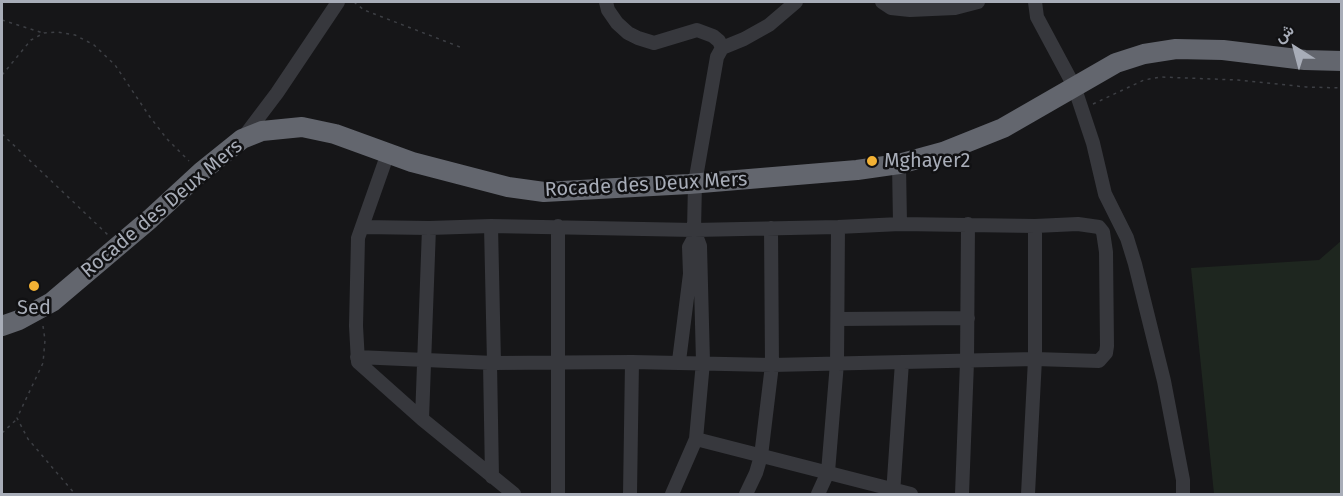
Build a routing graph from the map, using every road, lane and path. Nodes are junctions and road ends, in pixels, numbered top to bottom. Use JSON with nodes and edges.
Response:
{"nodes":[{"id":1,"x":338,"y":2,"type":"edge"},
{"id":2,"x":354,"y":2,"type":"edge"},
{"id":3,"x":606,"y":2,"type":"edge"},
{"id":4,"x":796,"y":2,"type":"edge"},
{"id":5,"x":882,"y":2,"type":"edge"},
{"id":6,"x":978,"y":2,"type":"edge"},
{"id":7,"x":1035,"y":2,"type":"edge"},
{"id":8,"x":2,"y":20,"type":"edge"},
{"id":9,"x":44,"y":33,"type":"junction"},
{"id":10,"x":460,"y":47,"type":"dead end"},
{"id":11,"x":722,"y":48,"type":"junction"},
{"id":12,"x":1341,"y":61,"type":"edge"},
{"id":13,"x":2,"y":75,"type":"edge"},
{"id":14,"x":1074,"y":86,"type":"junction"},
{"id":15,"x":1341,"y":88,"type":"edge"},
{"id":16,"x":1082,"y":110,"type":"junction"},
{"id":17,"x":2,"y":134,"type":"edge"},
{"id":18,"x":242,"y":139,"type":"junction"},
{"id":19,"x":388,"y":153,"type":"junction"},
{"id":20,"x":899,"y":164,"type":"junction"},
{"id":21,"x":201,"y":172,"type":"junction"},
{"id":22,"x":695,"y":183,"type":"junction"},
{"id":23,"x":900,"y":224,"type":"junction"},
{"id":24,"x":968,"y":224,"type":"junction"},
{"id":25,"x":491,"y":226,"type":"junction"},
{"id":26,"x":558,"y":226,"type":"junction"},
{"id":27,"x":1035,"y":226,"type":"junction"},
{"id":28,"x":838,"y":227,"type":"junction"},
{"id":29,"x":363,"y":228,"type":"junction"},
{"id":30,"x":429,"y":228,"type":"junction"},
{"id":31,"x":771,"y":228,"type":"junction"},
{"id":32,"x":694,"y":233,"type":"junction"},
{"id":33,"x":121,"y":243,"type":"junction"},
{"id":34,"x":36,"y":311,"type":"junction"},
{"id":35,"x":839,"y":318,"type":"junction"},
{"id":36,"x":968,"y":318,"type":"junction"},
{"id":37,"x":2,"y":326,"type":"edge"},
{"id":38,"x":357,"y":357,"type":"junction"},
{"id":39,"x":425,"y":359,"type":"junction"},
{"id":40,"x":1035,"y":360,"type":"junction"},
{"id":41,"x":559,"y":361,"type":"junction"},
{"id":42,"x":632,"y":362,"type":"junction"},
{"id":43,"x":679,"y":362,"type":"junction"},
{"id":44,"x":703,"y":362,"type":"junction"},
{"id":45,"x":902,"y":362,"type":"junction"},
{"id":46,"x":967,"y":362,"type":"junction"},
{"id":47,"x":492,"y":363,"type":"junction"},
{"id":48,"x":837,"y":363,"type":"junction"},
{"id":49,"x":772,"y":365,"type":"junction"},
{"id":50,"x":17,"y":418,"type":"junction"},
{"id":51,"x":422,"y":419,"type":"junction"},
{"id":52,"x":2,"y":434,"type":"edge"},
{"id":53,"x":696,"y":439,"type":"junction"},
{"id":54,"x":761,"y":456,"type":"junction"},
{"id":55,"x":828,"y":472,"type":"junction"},
{"id":56,"x":492,"y":477,"type":"junction"},
{"id":57,"x":894,"y":493,"type":"edge"},
{"id":58,"x":75,"y":495,"type":"edge"},
{"id":59,"x":514,"y":495,"type":"edge"},
{"id":60,"x":558,"y":495,"type":"edge"},
{"id":61,"x":630,"y":495,"type":"edge"},
{"id":62,"x":672,"y":495,"type":"edge"},
{"id":63,"x":746,"y":495,"type":"edge"},
{"id":64,"x":818,"y":495,"type":"edge"},
{"id":65,"x":911,"y":495,"type":"edge"},
{"id":66,"x":962,"y":495,"type":"edge"},
{"id":67,"x":1028,"y":495,"type":"edge"},
{"id":68,"x":1183,"y":495,"type":"edge"}],
"edges":[{"from":1,"to":18,"type":"street"},
{"from":2,"to":10,"type":"path"},
{"from":3,"to":11,"type":"street"},
{"from":4,"to":11,"type":"street"},
{"from":5,"to":6,"type":"street"},
{"from":7,"to":14,"type":"street"},
{"from":8,"to":9,"type":"path"},
{"from":9,"to":13,"type":"path"},
{"from":9,"to":21,"type":"path"},
{"from":11,"to":22,"type":"street"},
{"from":12,"to":14,"type":"highway","name":"Rocade des Deux Mers"},
{"from":14,"to":16,"type":"street"},
{"from":14,"to":20,"type":"highway","name":"Rocade des Deux Mers"},
{"from":15,"to":16,"type":"path"},
{"from":16,"to":68,"type":"street"},
{"from":17,"to":33,"type":"path"},
{"from":18,"to":19,"type":"highway","name":"Rocade des Deux Mers"},
{"from":18,"to":21,"type":"highway","name":"Rocade des Deux Mers"},
{"from":19,"to":22,"type":"highway","name":"Rocade des Deux Mers"},
{"from":19,"to":29,"type":"street"},
{"from":20,"to":22,"type":"highway","name":"Rocade des Deux Mers"},
{"from":20,"to":23,"type":"street"},
{"from":21,"to":33,"type":"highway","name":"Rocade des Deux Mers"},
{"from":22,"to":32,"type":"street"},
{"from":23,"to":24,"type":"street"},
{"from":23,"to":28,"type":"street"},
{"from":24,"to":27,"type":"street"},
{"from":24,"to":36,"type":"street"},
{"from":25,"to":26,"type":"street"},
{"from":25,"to":30,"type":"street"},
{"from":25,"to":47,"type":"street"},
{"from":26,"to":32,"type":"street"},
{"from":26,"to":41,"type":"street"},
{"from":27,"to":40,"type":"street"},
{"from":27,"to":40,"type":"street"},
{"from":28,"to":31,"type":"street"},
{"from":28,"to":35,"type":"street"},
{"from":29,"to":30,"type":"street"},
{"from":29,"to":38,"type":"street"},
{"from":30,"to":39,"type":"street"},
{"from":31,"to":32,"type":"street"},
{"from":31,"to":49,"type":"street"},
{"from":32,"to":43,"type":"street"},
{"from":32,"to":44,"type":"street"},
{"from":33,"to":34,"type":"highway","name":"Rocade des Deux Mers"},
{"from":34,"to":37,"type":"highway","name":"Rocade des Deux Mers"},
{"from":34,"to":50,"type":"path"},
{"from":35,"to":36,"type":"street"},
{"from":35,"to":48,"type":"street"},
{"from":36,"to":46,"type":"street"},
{"from":38,"to":39,"type":"street"},
{"from":38,"to":51,"type":"street"},
{"from":39,"to":47,"type":"street"},
{"from":39,"to":51,"type":"street"},
{"from":40,"to":46,"type":"street"},
{"from":40,"to":67,"type":"street"},
{"from":41,"to":42,"type":"street"},
{"from":41,"to":47,"type":"street"},
{"from":41,"to":60,"type":"street"},
{"from":42,"to":43,"type":"street"},
{"from":42,"to":61,"type":"street"},
{"from":43,"to":44,"type":"street"},
{"from":44,"to":49,"type":"street"},
{"from":44,"to":53,"type":"street"},
{"from":45,"to":46,"type":"street"},
{"from":45,"to":48,"type":"street"},
{"from":45,"to":57,"type":"street"},
{"from":46,"to":66,"type":"street"},
{"from":47,"to":56,"type":"street"},
{"from":48,"to":49,"type":"street"},
{"from":48,"to":55,"type":"street"},
{"from":49,"to":54,"type":"street"},
{"from":50,"to":52,"type":"path"},
{"from":50,"to":58,"type":"path"},
{"from":51,"to":56,"type":"street"},
{"from":53,"to":54,"type":"street"},
{"from":53,"to":62,"type":"street"},
{"from":54,"to":55,"type":"street"},
{"from":54,"to":63,"type":"street"},
{"from":55,"to":57,"type":"street"},
{"from":55,"to":64,"type":"street"},
{"from":56,"to":59,"type":"street"},
{"from":57,"to":65,"type":"street"}]}
